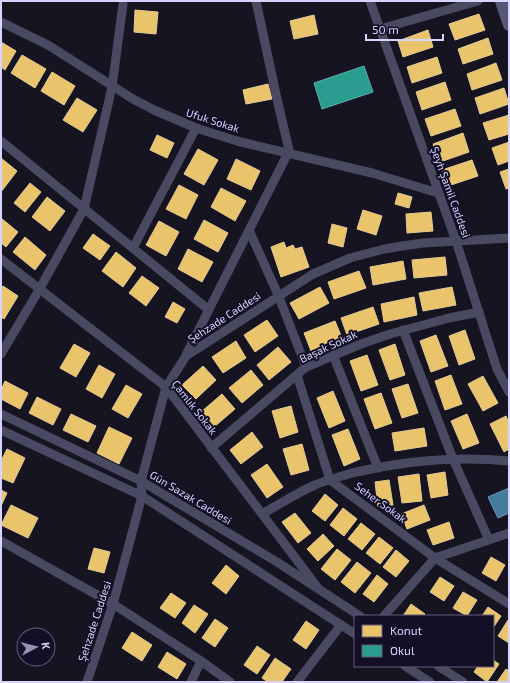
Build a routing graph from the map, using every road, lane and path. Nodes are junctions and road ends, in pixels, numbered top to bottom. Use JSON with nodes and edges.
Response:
{"nodes":[{"id":1,"x":256,"y":1,"type":"edge"},
{"id":2,"x":370,"y":1,"type":"edge"},
{"id":3,"x":478,"y":1,"type":"edge"},
{"id":4,"x":501,"y":1,"type":"edge"},
{"id":5,"x":123,"y":4,"type":"dead end"},
{"id":6,"x":1,"y":22,"type":"edge"},
{"id":7,"x":509,"y":25,"type":"edge"},
{"id":8,"x":380,"y":29,"type":"junction"},
{"id":9,"x":112,"y":87,"type":"junction"},
{"id":10,"x":196,"y":128,"type":"junction"},
{"id":11,"x":1,"y":141,"type":"edge"},
{"id":12,"x":289,"y":153,"type":"junction"},
{"id":13,"x":438,"y":193,"type":"junction"},
{"id":14,"x":84,"y":209,"type":"junction"},
{"id":15,"x":249,"y":230,"type":"junction"},
{"id":16,"x":509,"y":238,"type":"edge"},
{"id":17,"x":456,"y":241,"type":"junction"},
{"id":18,"x":133,"y":248,"type":"junction"},
{"id":19,"x":1,"y":259,"type":"edge"},
{"id":20,"x":39,"y":290,"type":"junction"},
{"id":21,"x":278,"y":296,"type":"junction"},
{"id":22,"x":209,"y":310,"type":"junction"},
{"id":23,"x":479,"y":312,"type":"junction"},
{"id":24,"x":403,"y":330,"type":"junction"},
{"id":25,"x":1,"y":354,"type":"edge"},
{"id":26,"x":333,"y":355,"type":"junction"},
{"id":27,"x":186,"y":356,"type":"junction"},
{"id":28,"x":306,"y":367,"type":"junction"},
{"id":29,"x":297,"y":375,"type":"junction"},
{"id":30,"x":166,"y":387,"type":"junction"},
{"id":31,"x":509,"y":392,"type":"edge"},
{"id":32,"x":1,"y":414,"type":"edge"},
{"id":33,"x":1,"y":430,"type":"edge"},
{"id":34,"x":212,"y":448,"type":"junction"},
{"id":35,"x":453,"y":459,"type":"junction"},
{"id":36,"x":509,"y":461,"type":"edge"},
{"id":37,"x":378,"y":468,"type":"junction"},
{"id":38,"x":330,"y":480,"type":"junction"},
{"id":39,"x":141,"y":481,"type":"junction"},
{"id":40,"x":142,"y":496,"type":"junction"},
{"id":41,"x":262,"y":514,"type":"junction"},
{"id":42,"x":509,"y":533,"type":"edge"},
{"id":43,"x":489,"y":540,"type":"junction"},
{"id":44,"x":1,"y":541,"type":"edge"},
{"id":45,"x":436,"y":558,"type":"junction"},
{"id":46,"x":318,"y":588,"type":"junction"},
{"id":47,"x":113,"y":604,"type":"junction"},
{"id":48,"x":509,"y":604,"type":"edge"},
{"id":49,"x":358,"y":615,"type":"edge"},
{"id":50,"x":385,"y":615,"type":"edge"},
{"id":51,"x":341,"y":625,"type":"junction"},
{"id":52,"x":354,"y":633,"type":"edge"},
{"id":53,"x":201,"y":661,"type":"junction"},
{"id":54,"x":407,"y":667,"type":"edge"},
{"id":55,"x":440,"y":667,"type":"edge"},
{"id":56,"x":87,"y":682,"type":"edge"},
{"id":57,"x":191,"y":682,"type":"edge"},
{"id":58,"x":230,"y":682,"type":"edge"},
{"id":59,"x":296,"y":682,"type":"edge"},
{"id":60,"x":430,"y":682,"type":"edge"},
{"id":61,"x":463,"y":682,"type":"edge"}],
"edges":[{"from":1,"to":12,"type":"street"},
{"from":2,"to":8,"type":"street","name":"Şeyh Şamil Caddesi"},
{"from":3,"to":8,"type":"street"},
{"from":4,"to":7,"type":"main road"},
{"from":5,"to":9,"type":"street"},
{"from":6,"to":9,"type":"street","name":"Ufuk Sokak"},
{"from":8,"to":13,"type":"street","name":"Şeyh Şamil Caddesi"},
{"from":9,"to":10,"type":"street","name":"Ufuk Sokak"},
{"from":9,"to":14,"type":"street"},
{"from":10,"to":12,"type":"street","name":"Ufuk Sokak"},
{"from":10,"to":18,"type":"street"},
{"from":11,"to":14,"type":"street"},
{"from":12,"to":13,"type":"street","name":"Ufuk Sokak"},
{"from":12,"to":15,"type":"street"},
{"from":13,"to":17,"type":"street","name":"Şeyh Şamil Caddesi"},
{"from":14,"to":18,"type":"street"},
{"from":14,"to":20,"type":"street"},
{"from":15,"to":21,"type":"street"},
{"from":15,"to":22,"type":"street"},
{"from":16,"to":17,"type":"street","name":"Şehzade Caddesi"},
{"from":17,"to":21,"type":"street","name":"Şehzade Caddesi"},
{"from":17,"to":23,"type":"street","name":"Şeyh Şamil Caddesi"},
{"from":18,"to":22,"type":"street"},
{"from":19,"to":20,"type":"street","name":"Çamlık Sokak"},
{"from":20,"to":25,"type":"street"},
{"from":20,"to":30,"type":"street","name":"Çamlık Sokak"},
{"from":21,"to":27,"type":"street","name":"Şehzade Caddesi"},
{"from":21,"to":28,"type":"street"},
{"from":22,"to":27,"type":"street"},
{"from":23,"to":24,"type":"street","name":"Başak Sokak"},
{"from":23,"to":31,"type":"street","name":"Şeyh Şamil Caddesi"},
{"from":24,"to":26,"type":"street","name":"Başak Sokak"},
{"from":24,"to":35,"type":"street"},
{"from":26,"to":28,"type":"street","name":"Başak Sokak"},
{"from":26,"to":37,"type":"street"},
{"from":27,"to":30,"type":"street","name":"Şehzade Caddesi"},
{"from":28,"to":29,"type":"street","name":"Başak Sokak"},
{"from":29,"to":34,"type":"street","name":"Başak Sokak"},
{"from":29,"to":38,"type":"street"},
{"from":30,"to":34,"type":"street","name":"Çamlık Sokak"},
{"from":30,"to":39,"type":"street","name":"Şehzade Caddesi"},
{"from":32,"to":39,"type":"street","name":"Gün Sazak Caddesi"},
{"from":33,"to":40,"type":"street"},
{"from":34,"to":41,"type":"street","name":"Çamlık Sokak"},
{"from":35,"to":36,"type":"street"},
{"from":35,"to":37,"type":"street"},
{"from":35,"to":43,"type":"street"},
{"from":37,"to":38,"type":"street"},
{"from":38,"to":41,"type":"street"},
{"from":38,"to":45,"type":"street","name":"Seher Sokak"},
{"from":39,"to":40,"type":"street","name":"Şehzade Caddesi"},
{"from":39,"to":46,"type":"street","name":"Gün Sazak Caddesi"},
{"from":40,"to":47,"type":"street","name":"Şehzade Caddesi"},
{"from":40,"to":51,"type":"street"},
{"from":41,"to":46,"type":"street","name":"Çamlık Sokak"},
{"from":42,"to":43,"type":"street"},
{"from":43,"to":45,"type":"street"},
{"from":44,"to":47,"type":"street"},
{"from":45,"to":48,"type":"street","name":"Seher Sokak"},
{"from":45,"to":50,"type":"street"},
{"from":46,"to":49,"type":"street","name":"Gün Sazak Caddesi"},
{"from":47,"to":53,"type":"street"},
{"from":47,"to":56,"type":"street","name":"Şehzade Caddesi"},
{"from":51,"to":52,"type":"street"},
{"from":51,"to":59,"type":"street"},
{"from":53,"to":57,"type":"street"},
{"from":53,"to":58,"type":"street"},
{"from":54,"to":60,"type":"street"},
{"from":55,"to":61,"type":"street"}]}
